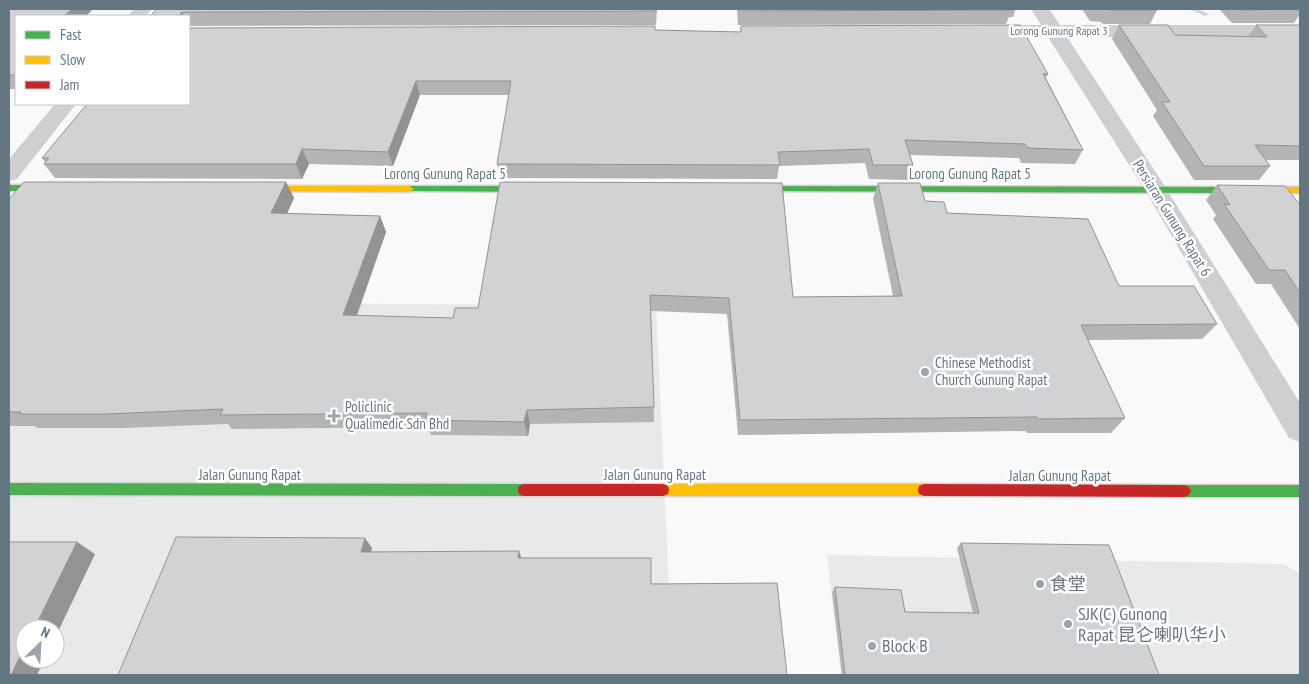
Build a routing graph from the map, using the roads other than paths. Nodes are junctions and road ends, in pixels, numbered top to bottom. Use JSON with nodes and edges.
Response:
{"nodes":[{"id":1,"x":1040,"y":9,"type":"edge"},
{"id":2,"x":965,"y":31,"type":"edge"},
{"id":3,"x":1055,"y":31,"type":"junction"},
{"id":4,"x":1300,"y":31,"type":"edge"},
{"id":5,"x":65,"y":105,"type":"edge"},
{"id":6,"x":9,"y":174,"type":"edge"},
{"id":7,"x":9,"y":188,"type":"edge"},
{"id":8,"x":69,"y":188,"type":"edge"},
{"id":9,"x":238,"y":189,"type":"edge"},
{"id":10,"x":547,"y":189,"type":"edge"},
{"id":11,"x":737,"y":189,"type":"edge"},
{"id":12,"x":1156,"y":190,"type":"junction"},
{"id":13,"x":1300,"y":190,"type":"edge"},
{"id":14,"x":1300,"y":429,"type":"edge"},
{"id":15,"x":9,"y":490,"type":"edge"},
{"id":16,"x":1300,"y":491,"type":"edge"}],
"edges":[{"from":1,"to":3,"type":"street","name":"Persiaran Gunung Rapat 6"},
{"from":2,"to":3,"type":"street","name":"Lorong Gunung Rapat 3"},
{"from":3,"to":4,"type":"street","name":"Lorong Gunung Rapat 3"},
{"from":3,"to":12,"type":"street","name":"Persiaran Gunung Rapat 6"},
{"from":5,"to":6,"type":"street"},
{"from":7,"to":8,"type":"street"},
{"from":9,"to":10,"type":"street","name":"Lorong Gunung Rapat 5"},
{"from":11,"to":12,"type":"street","name":"Lorong Gunung Rapat 5"},
{"from":12,"to":13,"type":"street","name":"Lorong Gunung Rapat 5"},
{"from":12,"to":14,"type":"street","name":"Persiaran Gunung Rapat 6"},
{"from":15,"to":16,"type":"street","name":"Jalan Gunung Rapat"}]}
